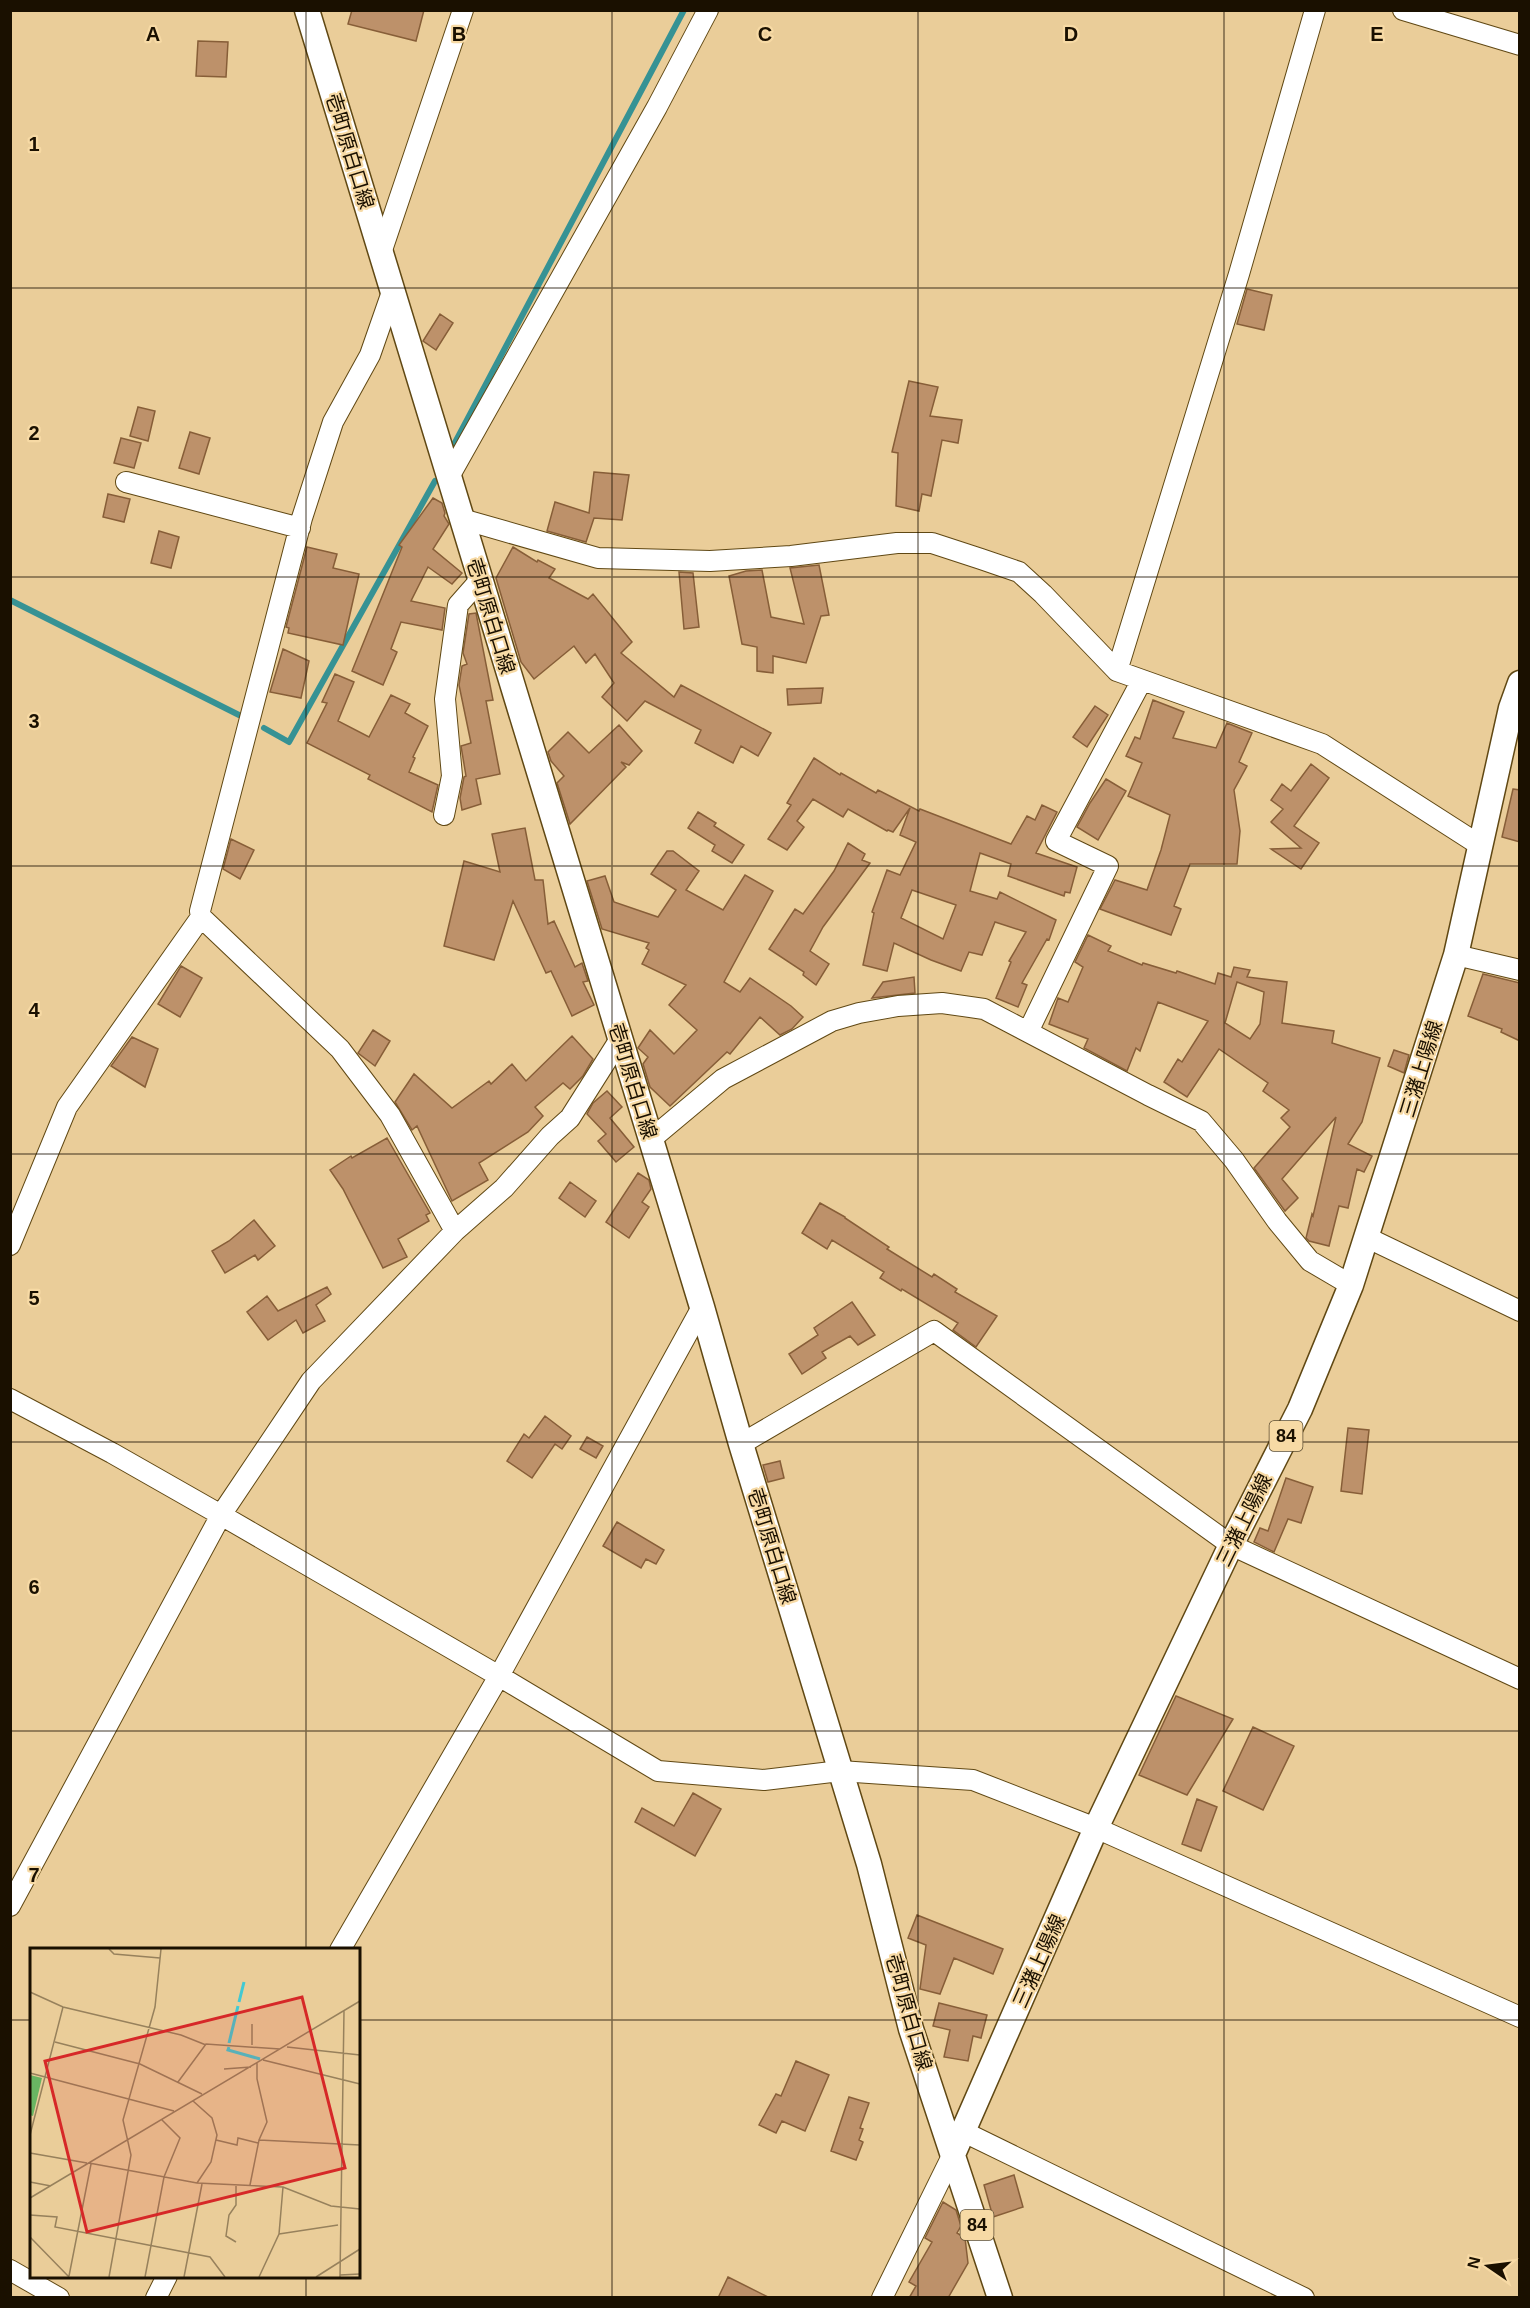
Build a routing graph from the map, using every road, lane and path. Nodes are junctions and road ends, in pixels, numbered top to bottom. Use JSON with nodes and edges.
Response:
{"nodes":[{"id":1,"x":307,"y":10,"type":"edge"},
{"id":2,"x":463,"y":10,"type":"edge"},
{"id":3,"x":708,"y":10,"type":"edge"},
{"id":4,"x":1315,"y":10,"type":"edge"},
{"id":5,"x":1403,"y":10,"type":"edge"},
{"id":6,"x":1520,"y":45,"type":"edge"},
{"id":7,"x":381,"y":252,"type":"junction"},
{"id":8,"x":392,"y":292,"type":"junction"},
{"id":9,"x":450,"y":475,"type":"junction"},
{"id":10,"x":126,"y":482,"type":"dead end"},
{"id":11,"x":462,"y":519,"type":"junction"},
{"id":12,"x":300,"y":528,"type":"junction"},
{"id":13,"x":480,"y":580,"type":"junction"},
{"id":14,"x":1117,"y":671,"type":"junction"},
{"id":15,"x":1142,"y":680,"type":"junction"},
{"id":16,"x":1520,"y":683,"type":"edge"},
{"id":17,"x":444,"y":815,"type":"dead end"},
{"id":18,"x":1481,"y":846,"type":"junction"},
{"id":19,"x":201,"y":917,"type":"junction"},
{"id":20,"x":1456,"y":955,"type":"junction"},
{"id":21,"x":1520,"y":970,"type":"edge"},
{"id":22,"x":1028,"y":1032,"type":"junction"},
{"id":23,"x":620,"y":1039,"type":"junction"},
{"id":24,"x":650,"y":1140,"type":"junction"},
{"id":25,"x":455,"y":1231,"type":"junction"},
{"id":26,"x":1368,"y":1238,"type":"junction"},
{"id":27,"x":10,"y":1245,"type":"edge"},
{"id":28,"x":1351,"y":1284,"type":"junction"},
{"id":29,"x":702,"y":1307,"type":"junction"},
{"id":30,"x":1520,"y":1311,"type":"edge"},
{"id":31,"x":10,"y":1399,"type":"edge"},
{"id":32,"x":741,"y":1444,"type":"junction"},
{"id":33,"x":221,"y":1515,"type":"junction"},
{"id":34,"x":1231,"y":1545,"type":"junction"},
{"id":35,"x":499,"y":1676,"type":"junction"},
{"id":36,"x":1520,"y":1679,"type":"edge"},
{"id":37,"x":840,"y":1771,"type":"junction"},
{"id":38,"x":1096,"y":1828,"type":"junction"},
{"id":39,"x":10,"y":1906,"type":"edge"},
{"id":40,"x":341,"y":1948,"type":"edge"},
{"id":41,"x":1520,"y":2017,"type":"edge"},
{"id":42,"x":959,"y":2142,"type":"junction"},
{"id":43,"x":10,"y":2270,"type":"edge"},
{"id":44,"x":166,"y":2278,"type":"edge"},
{"id":45,"x":58,"y":2298,"type":"edge"},
{"id":46,"x":156,"y":2298,"type":"edge"},
{"id":47,"x":882,"y":2298,"type":"edge"},
{"id":48,"x":1000,"y":2298,"type":"edge"},
{"id":49,"x":1304,"y":2298,"type":"edge"}],
"edges":[{"from":1,"to":7,"type":"main road","name":"壱町原白口線"},
{"from":2,"to":7,"type":"street"},
{"from":3,"to":9,"type":"street"},
{"from":4,"to":14,"type":"street"},
{"from":5,"to":6,"type":"street"},
{"from":7,"to":8,"type":"main road","name":"壱町原白口線"},
{"from":8,"to":9,"type":"main road","name":"壱町原白口線"},
{"from":8,"to":12,"type":"street"},
{"from":9,"to":11,"type":"main road","name":"壱町原白口線"},
{"from":10,"to":12,"type":"street"},
{"from":11,"to":13,"type":"main road","name":"壱町原白口線"},
{"from":11,"to":14,"type":"street"},
{"from":12,"to":19,"type":"street"},
{"from":13,"to":17,"type":"street"},
{"from":13,"to":23,"type":"main road","name":"壱町原白口線"},
{"from":14,"to":15,"type":"street"},
{"from":15,"to":18,"type":"street"},
{"from":15,"to":22,"type":"street"},
{"from":16,"to":18,"type":"main road","name":"三潴上陽線","number":"84"},
{"from":18,"to":20,"type":"main road","name":"三潴上陽線","number":"84"},
{"from":19,"to":25,"type":"street"},
{"from":19,"to":27,"type":"street"},
{"from":20,"to":21,"type":"street"},
{"from":20,"to":26,"type":"main road","name":"三潴上陽線","number":"84"},
{"from":22,"to":24,"type":"street"},
{"from":22,"to":28,"type":"street"},
{"from":23,"to":24,"type":"main road","name":"壱町原白口線"},
{"from":23,"to":25,"type":"street"},
{"from":24,"to":29,"type":"main road","name":"壱町原白口線"},
{"from":25,"to":33,"type":"street"},
{"from":26,"to":28,"type":"main road","name":"三潴上陽線","number":"84"},
{"from":26,"to":30,"type":"street"},
{"from":28,"to":34,"type":"main road","name":"三潴上陽線","number":"84"},
{"from":29,"to":32,"type":"main road","name":"壱町原白口線"},
{"from":29,"to":35,"type":"street"},
{"from":31,"to":33,"type":"street"},
{"from":32,"to":34,"type":"street"},
{"from":32,"to":37,"type":"main road","name":"壱町原白口線"},
{"from":33,"to":35,"type":"street"},
{"from":33,"to":39,"type":"street"},
{"from":34,"to":36,"type":"street"},
{"from":34,"to":38,"type":"main road","name":"三潴上陽線","number":"84"},
{"from":35,"to":37,"type":"street"},
{"from":35,"to":40,"type":"street"},
{"from":37,"to":38,"type":"street"},
{"from":37,"to":42,"type":"main road","name":"壱町原白口線"},
{"from":38,"to":41,"type":"street"},
{"from":38,"to":42,"type":"main road","name":"三潴上陽線","number":"84"},
{"from":42,"to":47,"type":"street"},
{"from":42,"to":48,"type":"main road","number":"84"},
{"from":42,"to":49,"type":"street"},
{"from":43,"to":45,"type":"street"},
{"from":44,"to":46,"type":"street"}]}
